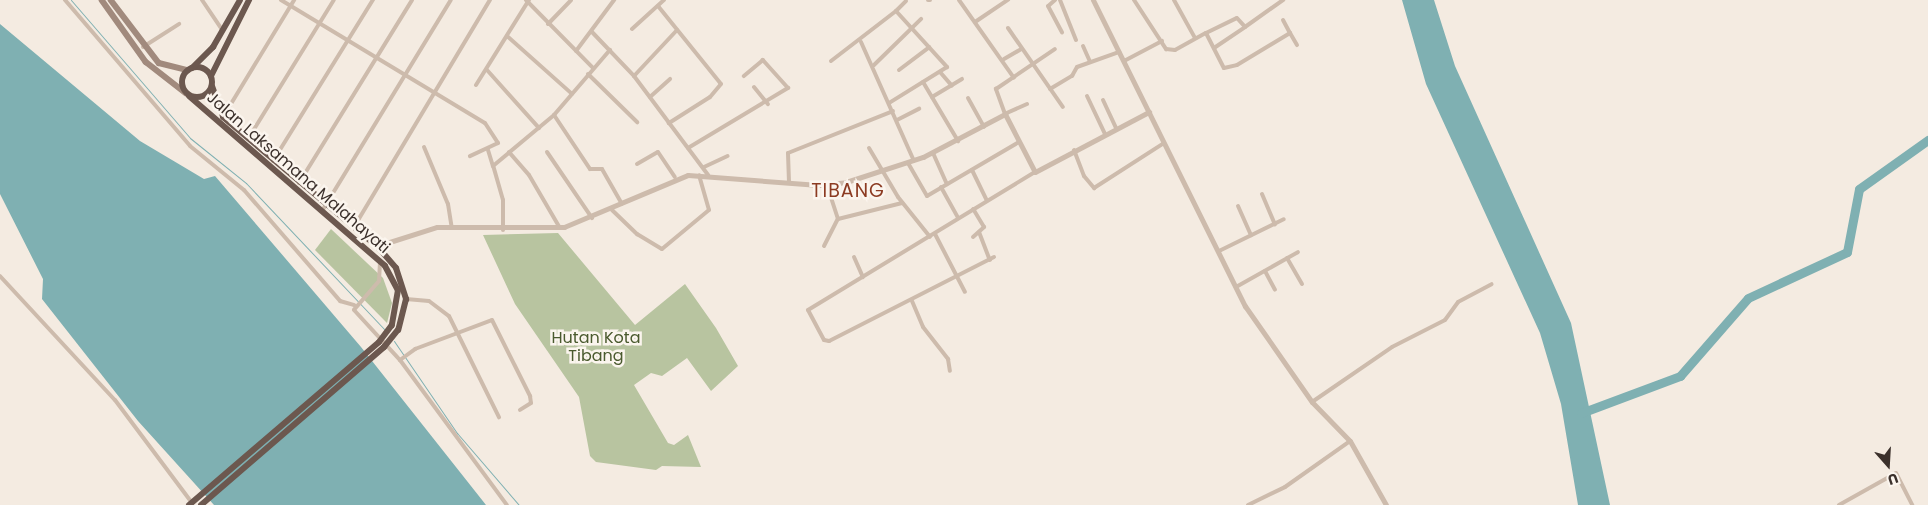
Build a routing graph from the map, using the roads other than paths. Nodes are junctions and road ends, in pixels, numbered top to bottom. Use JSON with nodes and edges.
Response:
{"nodes":[{"id":1,"x":65,"y":0,"type":"edge"},
{"id":2,"x":102,"y":0,"type":"edge"},
{"id":3,"x":111,"y":0,"type":"edge"},
{"id":4,"x":202,"y":0,"type":"edge"},
{"id":5,"x":240,"y":0,"type":"edge"},
{"id":6,"x":249,"y":0,"type":"edge"},
{"id":7,"x":281,"y":0,"type":"edge"},
{"id":8,"x":294,"y":0,"type":"edge"},
{"id":9,"x":334,"y":0,"type":"edge"},
{"id":10,"x":373,"y":0,"type":"edge"},
{"id":11,"x":412,"y":0,"type":"edge"},
{"id":12,"x":451,"y":0,"type":"edge"},
{"id":13,"x":490,"y":0,"type":"edge"},
{"id":14,"x":571,"y":0,"type":"edge"},
{"id":15,"x":614,"y":0,"type":"edge"},
{"id":16,"x":664,"y":0,"type":"edge"},
{"id":17,"x":959,"y":0,"type":"edge"},
{"id":18,"x":1008,"y":0,"type":"edge"},
{"id":19,"x":1055,"y":0,"type":"edge"},
{"id":20,"x":1060,"y":0,"type":"edge"},
{"id":21,"x":1093,"y":0,"type":"edge"},
{"id":22,"x":1134,"y":0,"type":"edge"},
{"id":23,"x":1174,"y":0,"type":"edge"},
{"id":24,"x":1283,"y":0,"type":"edge"},
{"id":25,"x":528,"y":1,"type":"edge"},
{"id":26,"x":906,"y":1,"type":"edge"},
{"id":27,"x":291,"y":6,"type":"junction"},
{"id":28,"x":658,"y":6,"type":"junction"},
{"id":29,"x":896,"y":11,"type":"junction"},
{"id":30,"x":922,"y":19,"type":"dead end"},
{"id":31,"x":1283,"y":20,"type":"dead end"},
{"id":32,"x":975,"y":22,"type":"junction"},
{"id":33,"x":180,"y":24,"type":"dead end"},
{"id":34,"x":320,"y":24,"type":"junction"},
{"id":35,"x":548,"y":24,"type":"junction"},
{"id":36,"x":1245,"y":27,"type":"junction"},
{"id":37,"x":912,"y":28,"type":"junction"},
{"id":38,"x":1008,"y":28,"type":"dead end"},
{"id":39,"x":632,"y":30,"type":"dead end"},
{"id":40,"x":677,"y":30,"type":"junction"},
{"id":41,"x":223,"y":31,"type":"junction"},
{"id":42,"x":592,"y":32,"type":"junction"},
{"id":43,"x":1062,"y":32,"type":"dead end"},
{"id":44,"x":1206,"y":33,"type":"junction"},
{"id":45,"x":1290,"y":33,"type":"junction"},
{"id":46,"x":507,"y":36,"type":"junction"},
{"id":47,"x":1195,"y":38,"type":"junction"},
{"id":48,"x":1076,"y":40,"type":"dead end"},
{"id":49,"x":349,"y":41,"type":"junction"},
{"id":50,"x":861,"y":42,"type":"junction"},
{"id":51,"x":1162,"y":42,"type":"junction"},
{"id":52,"x":1297,"y":44,"type":"dead end"},
{"id":53,"x":1083,"y":46,"type":"dead end"},
{"id":54,"x":142,"y":47,"type":"junction"},
{"id":55,"x":929,"y":47,"type":"junction"},
{"id":56,"x":1214,"y":48,"type":"junction"},
{"id":57,"x":1021,"y":49,"type":"junction"},
{"id":58,"x":1054,"y":49,"type":"dead end"},
{"id":59,"x":610,"y":50,"type":"junction"},
{"id":60,"x":576,"y":51,"type":"junction"},
{"id":61,"x":1119,"y":52,"type":"junction"},
{"id":62,"x":378,"y":58,"type":"junction"},
{"id":63,"x":1004,"y":59,"type":"junction"},
{"id":64,"x":831,"y":61,"type":"dead end"},
{"id":65,"x":1124,"y":61,"type":"junction"},
{"id":66,"x":1090,"y":62,"type":"junction"},
{"id":67,"x":874,"y":65,"type":"junction"},
{"id":68,"x":1032,"y":67,"type":"junction"},
{"id":69,"x":593,"y":68,"type":"junction"},
{"id":70,"x":190,"y":69,"type":"junction"},
{"id":71,"x":486,"y":70,"type":"junction"},
{"id":72,"x":899,"y":70,"type":"dead end"},
{"id":73,"x":940,"y":72,"type":"junction"},
{"id":74,"x":588,"y":74,"type":"junction"},
{"id":75,"x":211,"y":76,"type":"junction"},
{"id":76,"x":405,"y":76,"type":"junction"},
{"id":77,"x":634,"y":76,"type":"junction"},
{"id":78,"x":744,"y":76,"type":"dead end"},
{"id":79,"x":670,"y":78,"type":"dead end"},
{"id":80,"x":962,"y":78,"type":"dead end"},
{"id":81,"x":1014,"y":78,"type":"junction"},
{"id":82,"x":923,"y":82,"type":"junction"},
{"id":83,"x":476,"y":85,"type":"dead end"},
{"id":84,"x":212,"y":86,"type":"junction"},
{"id":85,"x":952,"y":86,"type":"junction"},
{"id":86,"x":754,"y":87,"type":"dead end"},
{"id":87,"x":1050,"y":89,"type":"junction"},
{"id":88,"x":188,"y":94,"type":"junction"},
{"id":89,"x":434,"y":94,"type":"junction"},
{"id":90,"x":572,"y":94,"type":"junction"},
{"id":91,"x":1087,"y":96,"type":"dead end"},
{"id":92,"x":650,"y":97,"type":"junction"},
{"id":93,"x":932,"y":97,"type":"junction"},
{"id":94,"x":968,"y":98,"type":"dead end"},
{"id":95,"x":1103,"y":100,"type":"dead end"},
{"id":96,"x":889,"y":103,"type":"junction"},
{"id":97,"x":768,"y":104,"type":"junction"},
{"id":98,"x":1026,"y":104,"type":"dead end"},
{"id":99,"x":1063,"y":107,"type":"dead end"},
{"id":100,"x":919,"y":109,"type":"dead end"},
{"id":101,"x":893,"y":111,"type":"junction"},
{"id":102,"x":1149,"y":112,"type":"junction"},
{"id":103,"x":1005,"y":114,"type":"junction"},
{"id":104,"x":554,"y":115,"type":"junction"},
{"id":105,"x":223,"y":117,"type":"junction"},
{"id":106,"x":898,"y":120,"type":"junction"},
{"id":107,"x":637,"y":122,"type":"dead end"},
{"id":108,"x":669,"y":123,"type":"junction"},
{"id":109,"x":984,"y":127,"type":"junction"},
{"id":110,"x":539,"y":128,"type":"junction"},
{"id":111,"x":1116,"y":128,"type":"junction"},
{"id":112,"x":1104,"y":134,"type":"junction"},
{"id":113,"x":248,"y":139,"type":"junction"},
{"id":114,"x":958,"y":141,"type":"junction"},
{"id":115,"x":1019,"y":142,"type":"junction"},
{"id":116,"x":1164,"y":143,"type":"junction"},
{"id":117,"x":424,"y":147,"type":"dead end"},
{"id":118,"x":688,"y":148,"type":"junction"},
{"id":119,"x":869,"y":148,"type":"dead end"},
{"id":120,"x":488,"y":150,"type":"junction"},
{"id":121,"x":1074,"y":150,"type":"junction"},
{"id":122,"x":509,"y":152,"type":"junction"},
{"id":123,"x":547,"y":152,"type":"dead end"},
{"id":124,"x":933,"y":153,"type":"junction"},
{"id":125,"x":470,"y":156,"type":"dead end"},
{"id":126,"x":728,"y":156,"type":"dead end"},
{"id":127,"x":274,"y":161,"type":"junction"},
{"id":128,"x":911,"y":162,"type":"junction"},
{"id":129,"x":637,"y":164,"type":"dead end"},
{"id":130,"x":493,"y":166,"type":"junction"},
{"id":131,"x":440,"y":167,"type":"dead end"},
{"id":132,"x":704,"y":167,"type":"junction"},
{"id":133,"x":434,"y":170,"type":"junction"},
{"id":134,"x":972,"y":170,"type":"junction"},
{"id":135,"x":883,"y":171,"type":"junction"},
{"id":136,"x":1035,"y":172,"type":"junction"},
{"id":137,"x":699,"y":175,"type":"junction"},
{"id":138,"x":708,"y":175,"type":"junction"},
{"id":139,"x":675,"y":177,"type":"junction"},
{"id":140,"x":789,"y":182,"type":"junction"},
{"id":141,"x":299,"y":183,"type":"junction"},
{"id":142,"x":947,"y":184,"type":"junction"},
{"id":143,"x":827,"y":185,"type":"junction"},
{"id":144,"x":941,"y":187,"type":"junction"},
{"id":145,"x":1262,"y":194,"type":"dead end"},
{"id":146,"x":987,"y":200,"type":"junction"},
{"id":147,"x":902,"y":203,"type":"junction"},
{"id":148,"x":622,"y":204,"type":"junction"},
{"id":149,"x":1238,"y":206,"type":"dead end"},
{"id":150,"x":324,"y":208,"type":"junction"},
{"id":151,"x":973,"y":209,"type":"junction"},
{"id":152,"x":612,"y":210,"type":"junction"},
{"id":153,"x":592,"y":218,"type":"junction"},
{"id":154,"x":958,"y":218,"type":"junction"},
{"id":155,"x":838,"y":219,"type":"junction"},
{"id":156,"x":1284,"y":219,"type":"dead end"},
{"id":157,"x":1275,"y":224,"type":"junction"},
{"id":158,"x":353,"y":228,"type":"junction"},
{"id":159,"x":452,"y":228,"type":"junction"},
{"id":160,"x":560,"y":228,"type":"junction"},
{"id":161,"x":503,"y":230,"type":"junction"},
{"id":162,"x":979,"y":232,"type":"junction"},
{"id":163,"x":934,"y":234,"type":"junction"},
{"id":164,"x":1251,"y":235,"type":"junction"},
{"id":165,"x":930,"y":237,"type":"junction"},
{"id":166,"x":973,"y":237,"type":"dead end"},
{"id":167,"x":377,"y":246,"type":"junction"},
{"id":168,"x":824,"y":246,"type":"dead end"},
{"id":169,"x":1219,"y":251,"type":"junction"},
{"id":170,"x":1298,"y":252,"type":"dead end"},
{"id":171,"x":854,"y":257,"type":"dead end"},
{"id":172,"x":994,"y":257,"type":"dead end"},
{"id":173,"x":1287,"y":258,"type":"junction"},
{"id":174,"x":990,"y":260,"type":"junction"},
{"id":175,"x":380,"y":261,"type":"junction"},
{"id":176,"x":1265,"y":271,"type":"junction"},
{"id":177,"x":0,"y":276,"type":"edge"},
{"id":178,"x":958,"y":276,"type":"junction"},
{"id":179,"x":862,"y":277,"type":"junction"},
{"id":180,"x":1302,"y":284,"type":"dead end"},
{"id":181,"x":1492,"y":284,"type":"dead end"},
{"id":182,"x":1236,"y":287,"type":"junction"},
{"id":183,"x":1275,"y":290,"type":"dead end"},
{"id":184,"x":965,"y":292,"type":"dead end"},
{"id":185,"x":406,"y":299,"type":"junction"},
{"id":186,"x":912,"y":301,"type":"junction"},
{"id":187,"x":355,"y":304,"type":"junction"},
{"id":188,"x":395,"y":327,"type":"junction"},
{"id":189,"x":459,"y":332,"type":"junction"},
{"id":190,"x":367,"y":358,"type":"junction"},
{"id":191,"x":400,"y":360,"type":"junction"},
{"id":192,"x":950,"y":371,"type":"dead end"},
{"id":193,"x":1312,"y":402,"type":"junction"},
{"id":194,"x":520,"y":410,"type":"dead end"},
{"id":195,"x":499,"y":417,"type":"dead end"},
{"id":196,"x":1350,"y":441,"type":"junction"},
{"id":197,"x":192,"y":502,"type":"edge"},
{"id":198,"x":1846,"y":503,"type":"edge"},
{"id":199,"x":201,"y":505,"type":"edge"},
{"id":200,"x":508,"y":505,"type":"edge"},
{"id":201,"x":1248,"y":505,"type":"edge"},
{"id":202,"x":1386,"y":505,"type":"edge"},
{"id":203,"x":1839,"y":505,"type":"edge"},
{"id":204,"x":1912,"y":505,"type":"edge"}],
"edges":[{"from":1,"to":187,"type":"street"},
{"from":2,"to":88,"type":"main road"},
{"from":3,"to":54,"type":"main road"},
{"from":4,"to":41,"type":"street"},
{"from":5,"to":41,"type":"highway"},
{"from":6,"to":75,"type":"highway"},
{"from":7,"to":27,"type":"street"},
{"from":8,"to":27,"type":"street"},
{"from":9,"to":34,"type":"street"},
{"from":10,"to":49,"type":"street"},
{"from":11,"to":62,"type":"street"},
{"from":12,"to":76,"type":"street"},
{"from":13,"to":89,"type":"street"},
{"from":14,"to":35,"type":"street"},
{"from":15,"to":42,"type":"street"},
{"from":16,"to":28,"type":"street"},
{"from":17,"to":32,"type":"street"},
{"from":18,"to":32,"type":"street"},
{"from":19,"to":43,"type":"street"},
{"from":20,"to":48,"type":"street"},
{"from":21,"to":61,"type":"street"},
{"from":22,"to":51,"type":"street"},
{"from":23,"to":47,"type":"street"},
{"from":24,"to":36,"type":"street"},
{"from":25,"to":35,"type":"street"},
{"from":25,"to":46,"type":"street"},
{"from":26,"to":29,"type":"street"},
{"from":27,"to":34,"type":"street"},
{"from":27,"to":105,"type":"street"},
{"from":28,"to":39,"type":"street"},
{"from":28,"to":40,"type":"street"},
{"from":29,"to":37,"type":"street"},
{"from":29,"to":50,"type":"street"},
{"from":30,"to":37,"type":"street"},
{"from":31,"to":45,"type":"street"},
{"from":32,"to":63,"type":"street"},
{"from":33,"to":54,"type":"street"},
{"from":34,"to":49,"type":"street"},
{"from":34,"to":113,"type":"street"},
{"from":35,"to":60,"type":"street"},
{"from":36,"to":44,"type":"street"},
{"from":36,"to":56,"type":"street"},
{"from":37,"to":55,"type":"street"},
{"from":37,"to":67,"type":"street"},
{"from":38,"to":57,"type":"street"},
{"from":40,"to":77,"type":"street"},
{"from":40,"to":108,"type":"street"},
{"from":41,"to":70,"type":"highway"},
{"from":42,"to":59,"type":"street"},
{"from":42,"to":60,"type":"street"},
{"from":44,"to":47,"type":"street"},
{"from":44,"to":56,"type":"street"},
{"from":45,"to":52,"type":"street"},
{"from":45,"to":56,"type":"street"},
{"from":46,"to":71,"type":"street"},
{"from":46,"to":90,"type":"street"},
{"from":47,"to":51,"type":"street"},
{"from":49,"to":62,"type":"street"},
{"from":49,"to":127,"type":"street"},
{"from":50,"to":64,"type":"street"},
{"from":50,"to":67,"type":"street"},
{"from":51,"to":65,"type":"street"},
{"from":53,"to":66,"type":"street"},
{"from":54,"to":70,"type":"main road"},
{"from":55,"to":72,"type":"street"},
{"from":55,"to":73,"type":"street"},
{"from":57,"to":63,"type":"street"},
{"from":57,"to":68,"type":"street"},
{"from":58,"to":68,"type":"street"},
{"from":59,"to":69,"type":"street"},
{"from":59,"to":77,"type":"street"},
{"from":60,"to":69,"type":"street"},
{"from":61,"to":65,"type":"street"},
{"from":61,"to":66,"type":"street"},
{"from":62,"to":76,"type":"street"},
{"from":62,"to":141,"type":"street"},
{"from":63,"to":81,"type":"street"},
{"from":65,"to":102,"type":"street"},
{"from":66,"to":87,"type":"street"},
{"from":67,"to":96,"type":"street"},
{"from":68,"to":81,"type":"street"},
{"from":68,"to":87,"type":"street"},
{"from":69,"to":74,"type":"street"},
{"from":70,"to":75,"type":"highway"},
{"from":70,"to":88,"type":"highway"},
{"from":71,"to":83,"type":"street"},
{"from":71,"to":110,"type":"street"},
{"from":73,"to":82,"type":"street"},
{"from":73,"to":85,"type":"street"},
{"from":74,"to":90,"type":"street"},
{"from":74,"to":107,"type":"street"},
{"from":75,"to":84,"type":"highway"},
{"from":76,"to":89,"type":"street"},
{"from":76,"to":150,"type":"street"},
{"from":77,"to":92,"type":"street"},
{"from":78,"to":97,"type":"street"},
{"from":79,"to":92,"type":"street"},
{"from":80,"to":85,"type":"street"},
{"from":81,"to":103,"type":"street"},
{"from":82,"to":93,"type":"street"},
{"from":82,"to":96,"type":"street"},
{"from":84,"to":88,"type":"highway"},
{"from":84,"to":105,"type":"highway","name":"Jalan Laksamana Malahayati"},
{"from":85,"to":93,"type":"street"},
{"from":86,"to":97,"type":"street"},
{"from":87,"to":99,"type":"street"},
{"from":88,"to":150,"type":"highway","name":"Jalan Laksamana Malahayati"},
{"from":89,"to":120,"type":"street"},
{"from":89,"to":158,"type":"street"},
{"from":90,"to":104,"type":"street"},
{"from":91,"to":112,"type":"street"},
{"from":92,"to":108,"type":"street"},
{"from":93,"to":114,"type":"street"},
{"from":94,"to":109,"type":"street"},
{"from":95,"to":111,"type":"street"},
{"from":96,"to":101,"type":"street"},
{"from":97,"to":118,"type":"street"},
{"from":98,"to":103,"type":"street"},
{"from":100,"to":106,"type":"street"},
{"from":101,"to":106,"type":"street"},
{"from":101,"to":140,"type":"street"},
{"from":102,"to":111,"type":"street"},
{"from":102,"to":116,"type":"street"},
{"from":103,"to":109,"type":"street"},
{"from":103,"to":115,"type":"street"},
{"from":104,"to":110,"type":"street"},
{"from":104,"to":148,"type":"street"},
{"from":105,"to":113,"type":"highway","name":"Jalan Laksamana Malahayati"},
{"from":106,"to":128,"type":"street"},
{"from":108,"to":118,"type":"street"},
{"from":109,"to":114,"type":"street"},
{"from":110,"to":122,"type":"street"},
{"from":111,"to":112,"type":"street"},
{"from":112,"to":121,"type":"street"},
{"from":113,"to":127,"type":"highway","name":"Jalan Laksamana Malahayati"},
{"from":114,"to":124,"type":"street"},
{"from":115,"to":134,"type":"street"},
{"from":115,"to":136,"type":"street"},
{"from":116,"to":121,"type":"street"},
{"from":116,"to":169,"type":"street"},
{"from":117,"to":133,"type":"street"},
{"from":118,"to":132,"type":"street"},
{"from":119,"to":135,"type":"street"},
{"from":120,"to":125,"type":"street"},
{"from":120,"to":130,"type":"street"},
{"from":121,"to":136,"type":"street"},
{"from":122,"to":130,"type":"street"},
{"from":122,"to":160,"type":"street"},
{"from":123,"to":153,"type":"street"},
{"from":124,"to":128,"type":"street"},
{"from":124,"to":142,"type":"street"},
{"from":126,"to":132,"type":"street"},
{"from":127,"to":141,"type":"highway","name":"Jalan Laksamana Malahayati"},
{"from":128,"to":135,"type":"street"},
{"from":128,"to":144,"type":"street"},
{"from":129,"to":139,"type":"street"},
{"from":130,"to":161,"type":"street"},
{"from":131,"to":133,"type":"street"},
{"from":132,"to":138,"type":"street"},
{"from":133,"to":159,"type":"street"},
{"from":134,"to":142,"type":"street"},
{"from":134,"to":146,"type":"street"},
{"from":135,"to":143,"type":"street"},
{"from":135,"to":147,"type":"street"},
{"from":136,"to":146,"type":"street"},
{"from":137,"to":138,"type":"street"},
{"from":137,"to":139,"type":"street"},
{"from":137,"to":152,"type":"street"},
{"from":138,"to":140,"type":"street"},
{"from":139,"to":148,"type":"street"},
{"from":140,"to":143,"type":"street"},
{"from":141,"to":150,"type":"highway","name":"Jalan Laksamana Malahayati"},
{"from":142,"to":144,"type":"street"},
{"from":143,"to":155,"type":"street"},
{"from":144,"to":154,"type":"street"},
{"from":145,"to":157,"type":"street"},
{"from":146,"to":151,"type":"street"},
{"from":147,"to":155,"type":"street"},
{"from":147,"to":165,"type":"street"},
{"from":148,"to":152,"type":"street"},
{"from":149,"to":164,"type":"street"},
{"from":150,"to":158,"type":"highway","name":"Jalan Laksamana Malahayati"},
{"from":150,"to":175,"type":"highway","name":"Jalan Laksamana Malahayati"},
{"from":151,"to":154,"type":"street"},
{"from":151,"to":162,"type":"street"},
{"from":152,"to":153,"type":"street"},
{"from":153,"to":160,"type":"street"},
{"from":154,"to":163,"type":"street"},
{"from":155,"to":168,"type":"street"},
{"from":156,"to":157,"type":"street"},
{"from":157,"to":164,"type":"street"},
{"from":158,"to":167,"type":"highway","name":"Jalan Laksamana Malahayati"},
{"from":159,"to":161,"type":"street"},
{"from":159,"to":167,"type":"street"},
{"from":160,"to":161,"type":"street"},
{"from":162,"to":166,"type":"street"},
{"from":162,"to":174,"type":"street"},
{"from":163,"to":165,"type":"street"},
{"from":163,"to":178,"type":"street"},
{"from":164,"to":169,"type":"street"},
{"from":165,"to":179,"type":"street"},
{"from":167,"to":185,"type":"highway","name":"Jalan Laksamana Malahayati"},
{"from":169,"to":182,"type":"street"},
{"from":170,"to":173,"type":"street"},
{"from":171,"to":179,"type":"street"},
{"from":172,"to":174,"type":"street"},
{"from":173,"to":176,"type":"street"},
{"from":173,"to":180,"type":"street"},
{"from":174,"to":178,"type":"street"},
{"from":175,"to":187,"type":"street"},
{"from":175,"to":188,"type":"highway","name":"Jalan Laksamana Malahayati"},
{"from":176,"to":182,"type":"street"},
{"from":176,"to":183,"type":"street"},
{"from":177,"to":197,"type":"street"},
{"from":178,"to":184,"type":"street"},
{"from":178,"to":186,"type":"street"},
{"from":179,"to":186,"type":"street"},
{"from":181,"to":193,"type":"street"},
{"from":182,"to":193,"type":"street"},
{"from":185,"to":188,"type":"highway","name":"Jalan Laksamana Malahayati"},
{"from":185,"to":189,"type":"street"},
{"from":186,"to":192,"type":"street"},
{"from":187,"to":191,"type":"street"},
{"from":188,"to":190,"type":"highway","name":"Jalan Laksamana Malahayati","bridge":true},
{"from":189,"to":191,"type":"street"},
{"from":189,"to":194,"type":"street"},
{"from":189,"to":195,"type":"street"},
{"from":190,"to":197,"type":"highway","name":"Jalan Laksamana Malahayati"},
{"from":190,"to":199,"type":"highway","name":"Jalan Laksamana Malahayati"},
{"from":191,"to":200,"type":"street"},
{"from":193,"to":196,"type":"street"},
{"from":196,"to":201,"type":"street"},
{"from":196,"to":202,"type":"street"},
{"from":198,"to":203,"type":"street"},
{"from":198,"to":204,"type":"street"}]}
